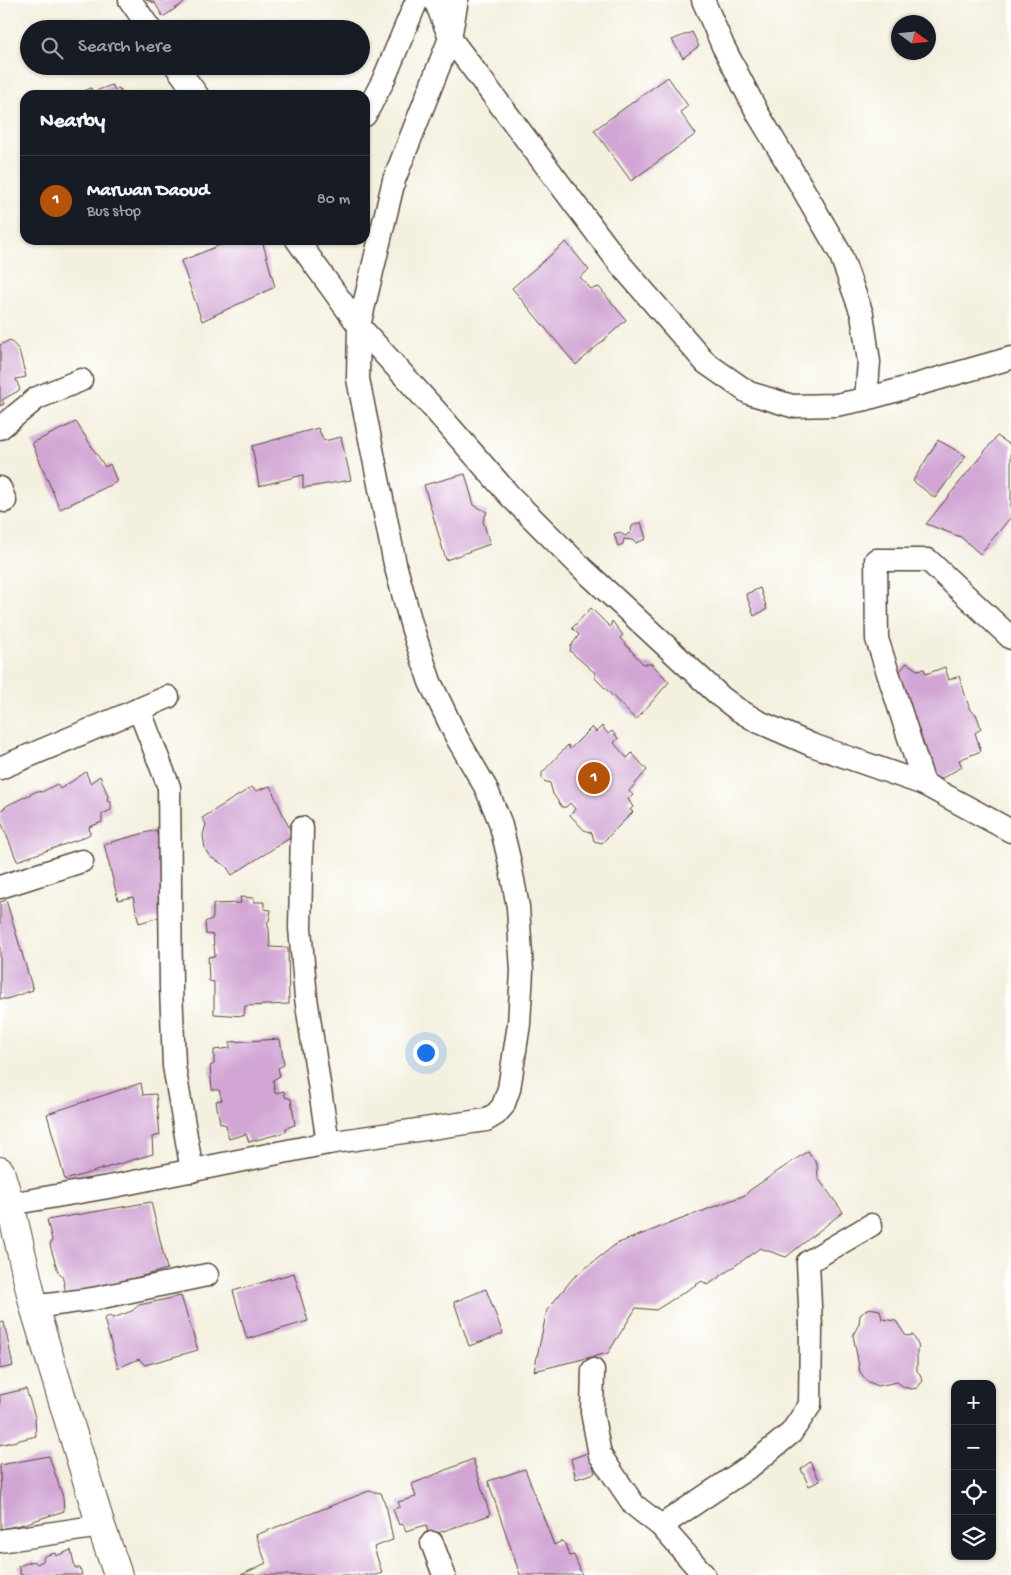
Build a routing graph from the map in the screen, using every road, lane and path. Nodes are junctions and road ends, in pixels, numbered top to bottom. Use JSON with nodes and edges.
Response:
{"nodes":[{"id":1,"x":130,"y":0,"type":"edge"},
{"id":2,"x":417,"y":0,"type":"edge"},
{"id":3,"x":435,"y":0,"type":"edge"},
{"id":4,"x":457,"y":0,"type":"edge"},
{"id":5,"x":703,"y":0,"type":"edge"},
{"id":6,"x":144,"y":20,"type":"edge"},
{"id":7,"x":450,"y":38,"type":"junction"},
{"id":8,"x":183,"y":75,"type":"edge"},
{"id":9,"x":193,"y":90,"type":"edge"},
{"id":10,"x":370,"y":106,"type":"edge"},
{"id":11,"x":301,"y":245,"type":"edge"},
{"id":12,"x":359,"y":326,"type":"junction"},
{"id":13,"x":1011,"y":358,"type":"edge"},
{"id":14,"x":81,"y":380,"type":"dead end"},
{"id":15,"x":866,"y":399,"type":"junction"},
{"id":16,"x":0,"y":428,"type":"edge"},
{"id":17,"x":1011,"y":638,"type":"edge"},
{"id":18,"x":168,"y":697,"type":"dead end"},
{"id":19,"x":139,"y":709,"type":"junction"},
{"id":20,"x":0,"y":768,"type":"edge"},
{"id":21,"x":924,"y":784,"type":"junction"},
{"id":22,"x":302,"y":828,"type":"dead end"},
{"id":23,"x":1011,"y":831,"type":"edge"},
{"id":24,"x":82,"y":861,"type":"dead end"},
{"id":25,"x":0,"y":887,"type":"edge"},
{"id":26,"x":328,"y":1143,"type":"junction"},
{"id":27,"x":0,"y":1171,"type":"edge"},
{"id":28,"x":192,"y":1171,"type":"junction"},
{"id":29,"x":10,"y":1204,"type":"junction"},
{"id":30,"x":871,"y":1225,"type":"dead end"},
{"id":31,"x":207,"y":1275,"type":"dead end"},
{"id":32,"x":34,"y":1307,"type":"junction"},
{"id":33,"x":592,"y":1370,"type":"dead end"},
{"id":34,"x":101,"y":1526,"type":"junction"},
{"id":35,"x":660,"y":1526,"type":"junction"},
{"id":36,"x":0,"y":1541,"type":"edge"},
{"id":37,"x":432,"y":1543,"type":"dead end"},
{"id":38,"x":118,"y":1575,"type":"edge"},
{"id":39,"x":444,"y":1575,"type":"edge"},
{"id":40,"x":704,"y":1575,"type":"edge"}],
"edges":[{"from":1,"to":6,"type":"street"},
{"from":2,"to":10,"type":"street"},
{"from":3,"to":7,"type":"street"},
{"from":4,"to":7,"type":"street"},
{"from":5,"to":15,"type":"street"},
{"from":7,"to":12,"type":"street"},
{"from":7,"to":15,"type":"street"},
{"from":8,"to":9,"type":"street"},
{"from":11,"to":12,"type":"street"},
{"from":12,"to":21,"type":"street"},
{"from":12,"to":26,"type":"street"},
{"from":13,"to":15,"type":"street"},
{"from":14,"to":16,"type":"street"},
{"from":17,"to":21,"type":"street"},
{"from":18,"to":19,"type":"street"},
{"from":19,"to":20,"type":"street"},
{"from":19,"to":28,"type":"street"},
{"from":21,"to":23,"type":"street"},
{"from":22,"to":26,"type":"street"},
{"from":24,"to":25,"type":"street"},
{"from":26,"to":28,"type":"street"},
{"from":27,"to":29,"type":"street"},
{"from":28,"to":29,"type":"street"},
{"from":29,"to":32,"type":"street"},
{"from":30,"to":35,"type":"street"},
{"from":31,"to":32,"type":"street"},
{"from":32,"to":34,"type":"street"},
{"from":33,"to":35,"type":"street"},
{"from":34,"to":36,"type":"street"},
{"from":34,"to":38,"type":"street"},
{"from":35,"to":40,"type":"street"},
{"from":37,"to":39,"type":"street"}]}
